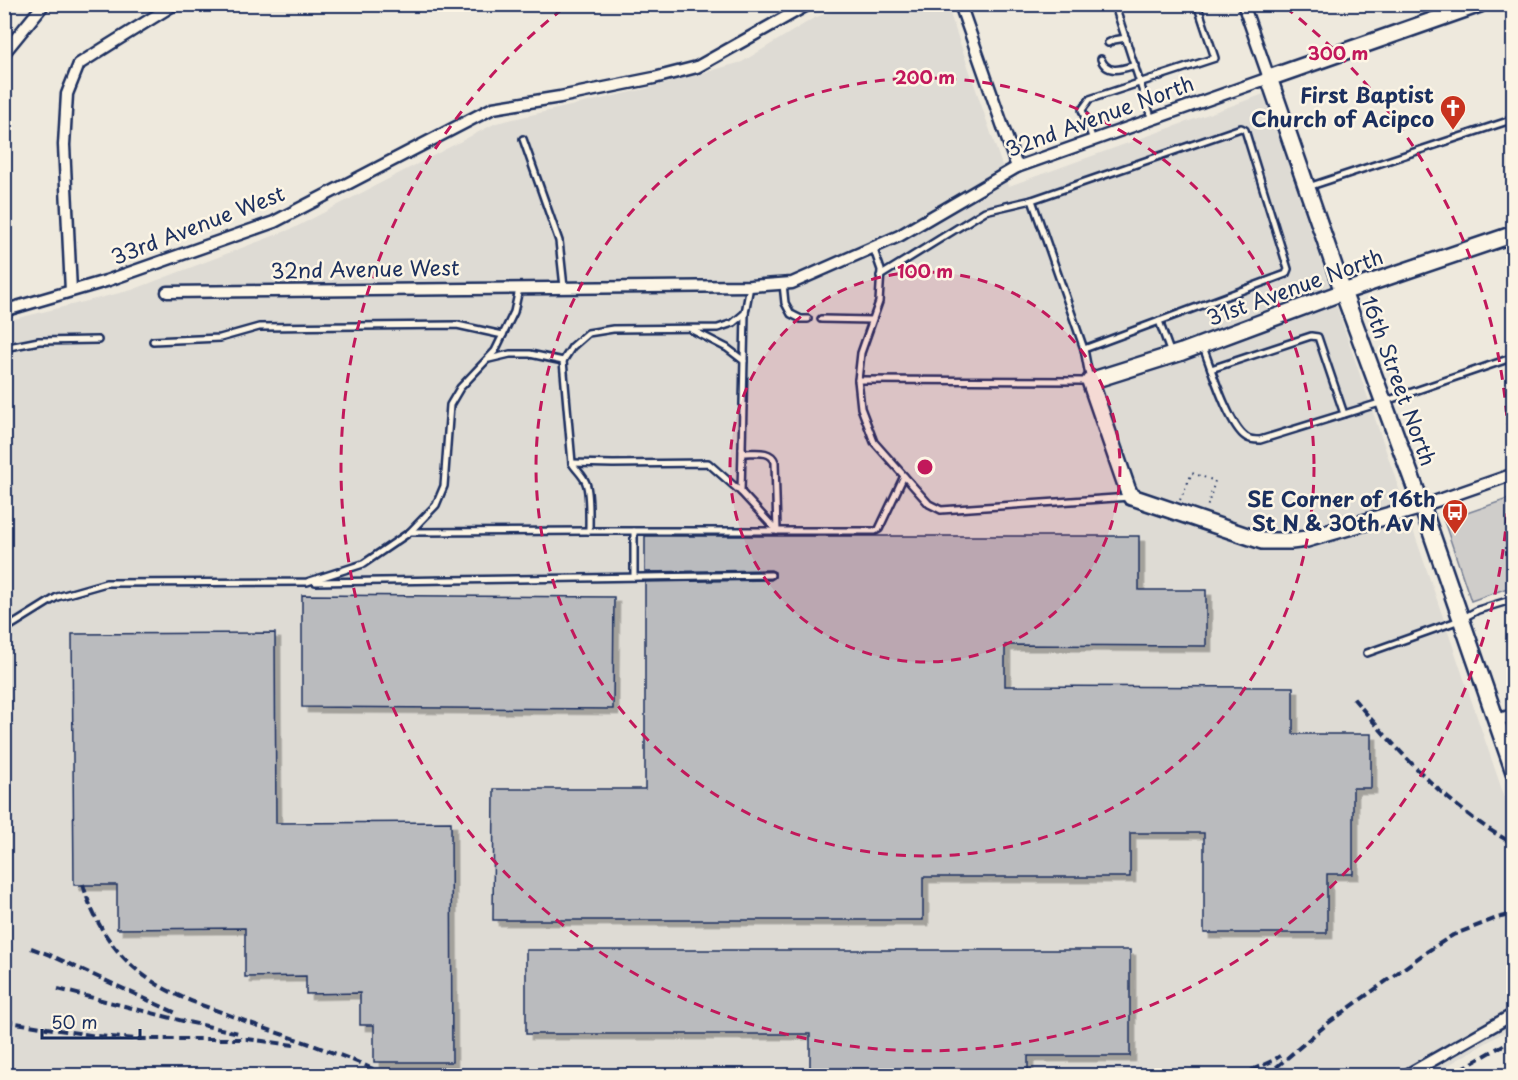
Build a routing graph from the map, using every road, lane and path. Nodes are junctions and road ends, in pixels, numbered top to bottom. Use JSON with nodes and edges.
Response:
{"nodes":[{"id":1,"x":44,"y":4,"type":"edge"},
{"id":2,"x":175,"y":4,"type":"edge"},
{"id":3,"x":809,"y":4,"type":"edge"},
{"id":4,"x":960,"y":4,"type":"edge"},
{"id":5,"x":1197,"y":4,"type":"edge"},
{"id":6,"x":1243,"y":4,"type":"edge"},
{"id":7,"x":1480,"y":4,"type":"edge"},
{"id":8,"x":1116,"y":9,"type":"dead end"},
{"id":9,"x":1126,"y":38,"type":"junction"},
{"id":10,"x":1108,"y":43,"type":"dead end"},
{"id":11,"x":4,"y":53,"type":"edge"},
{"id":12,"x":1101,"y":59,"type":"dead end"},
{"id":13,"x":1135,"y":65,"type":"junction"},
{"id":14,"x":1269,"y":78,"type":"junction"},
{"id":15,"x":1140,"y":82,"type":"junction"},
{"id":16,"x":1514,"y":119,"type":"edge"},
{"id":17,"x":1152,"y":120,"type":"junction"},
{"id":18,"x":523,"y":139,"type":"dead end"},
{"id":19,"x":1093,"y":140,"type":"junction"},
{"id":20,"x":1017,"y":167,"type":"junction"},
{"id":21,"x":1306,"y":188,"type":"junction"},
{"id":22,"x":1032,"y":200,"type":"junction"},
{"id":23,"x":1514,"y":234,"type":"edge"},
{"id":24,"x":873,"y":247,"type":"junction"},
{"id":25,"x":880,"y":276,"type":"junction"},
{"id":26,"x":783,"y":284,"type":"junction"},
{"id":27,"x":750,"y":286,"type":"junction"},
{"id":28,"x":519,"y":287,"type":"junction"},
{"id":29,"x":564,"y":287,"type":"junction"},
{"id":30,"x":71,"y":291,"type":"junction"},
{"id":31,"x":167,"y":292,"type":"dead end"},
{"id":32,"x":1343,"y":292,"type":"junction"},
{"id":33,"x":4,"y":312,"type":"edge"},
{"id":34,"x":746,"y":313,"type":"junction"},
{"id":35,"x":808,"y":319,"type":"dead end"},
{"id":36,"x":820,"y":319,"type":"dead end"},
{"id":37,"x":872,"y":320,"type":"junction"},
{"id":38,"x":1159,"y":321,"type":"junction"},
{"id":39,"x":688,"y":328,"type":"junction"},
{"id":40,"x":503,"y":335,"type":"junction"},
{"id":41,"x":98,"y":340,"type":"dead end"},
{"id":42,"x":153,"y":340,"type":"dead end"},
{"id":43,"x":1202,"y":344,"type":"junction"},
{"id":44,"x":4,"y":348,"type":"edge"},
{"id":45,"x":1084,"y":349,"type":"junction"},
{"id":46,"x":1171,"y":355,"type":"junction"},
{"id":47,"x":1514,"y":357,"type":"edge"},
{"id":48,"x":488,"y":359,"type":"junction"},
{"id":49,"x":563,"y":361,"type":"junction"},
{"id":50,"x":744,"y":361,"type":"junction"},
{"id":51,"x":1211,"y":369,"type":"junction"},
{"id":52,"x":858,"y":380,"type":"junction"},
{"id":53,"x":1090,"y":381,"type":"junction"},
{"id":54,"x":1383,"y":402,"type":"junction"},
{"id":55,"x":1344,"y":414,"type":"junction"},
{"id":56,"x":742,"y":449,"type":"junction"},
{"id":57,"x":572,"y":463,"type":"junction"},
{"id":58,"x":1514,"y":474,"type":"edge"},
{"id":59,"x":904,"y":476,"type":"junction"},
{"id":60,"x":741,"y":492,"type":"junction"},
{"id":61,"x":1131,"y":497,"type":"junction"},
{"id":62,"x":1179,"y":502,"type":"dead end"},
{"id":63,"x":1422,"y":506,"type":"junction"},
{"id":64,"x":1206,"y":512,"type":"dead end"},
{"id":65,"x":590,"y":531,"type":"junction"},
{"id":66,"x":634,"y":531,"type":"junction"},
{"id":67,"x":777,"y":531,"type":"junction"},
{"id":68,"x":410,"y":532,"type":"junction"},
{"id":69,"x":771,"y":575,"type":"dead end"},
{"id":70,"x":634,"y":577,"type":"junction"},
{"id":71,"x":307,"y":582,"type":"junction"},
{"id":72,"x":1514,"y":599,"type":"edge"},
{"id":73,"x":1460,"y":620,"type":"junction"},
{"id":74,"x":4,"y":630,"type":"edge"},
{"id":75,"x":1367,"y":653,"type":"dead end"},
{"id":76,"x":1514,"y":714,"type":"edge"},
{"id":77,"x":1496,"y":721,"type":"junction"},
{"id":78,"x":1514,"y":772,"type":"edge"},
{"id":79,"x":1514,"y":1014,"type":"edge"},
{"id":80,"x":1405,"y":1076,"type":"edge"}],
"edges":[{"from":1,"to":11,"type":"street"},
{"from":2,"to":30,"type":"street"},
{"from":3,"to":30,"type":"street","name":"33rd Avenue West"},
{"from":4,"to":20,"type":"street"},
{"from":5,"to":15,"type":"lane"},
{"from":6,"to":14,"type":"street","name":"16th Street North"},
{"from":7,"to":14,"type":"street","name":"32nd Avenue North"},
{"from":8,"to":9,"type":"lane"},
{"from":9,"to":10,"type":"lane"},
{"from":9,"to":13,"type":"lane"},
{"from":12,"to":13,"type":"lane"},
{"from":13,"to":15,"type":"lane"},
{"from":14,"to":17,"type":"street","name":"32nd Avenue North"},
{"from":14,"to":21,"type":"street","name":"16th Street North"},
{"from":15,"to":17,"type":"lane"},
{"from":15,"to":19,"type":"lane"},
{"from":16,"to":21,"type":"lane"},
{"from":17,"to":19,"type":"street","name":"32nd Avenue North"},
{"from":18,"to":29,"type":"lane"},
{"from":19,"to":20,"type":"street","name":"32nd Avenue North"},
{"from":20,"to":24,"type":"street","name":"32nd Avenue North"},
{"from":21,"to":32,"type":"street","name":"16th Street North"},
{"from":22,"to":25,"type":"lane"},
{"from":22,"to":38,"type":"lane"},
{"from":22,"to":45,"type":"lane"},
{"from":23,"to":32,"type":"street","name":"31st Avenue North"},
{"from":24,"to":25,"type":"lane"},
{"from":24,"to":26,"type":"street","name":"32nd Avenue North"},
{"from":25,"to":37,"type":"lane"},
{"from":26,"to":27,"type":"street","name":"32nd Avenue North"},
{"from":26,"to":35,"type":"lane"},
{"from":27,"to":29,"type":"street","name":"32nd Avenue North"},
{"from":27,"to":34,"type":"lane"},
{"from":28,"to":29,"type":"street","name":"32nd Avenue West"},
{"from":28,"to":31,"type":"street","name":"32nd Avenue West"},
{"from":28,"to":40,"type":"lane"},
{"from":30,"to":33,"type":"street","name":"33rd Avenue West"},
{"from":32,"to":43,"type":"street","name":"31st Avenue North"},
{"from":32,"to":54,"type":"street","name":"16th Street North"},
{"from":34,"to":39,"type":"lane"},
{"from":34,"to":50,"type":"lane"},
{"from":36,"to":37,"type":"lane"},
{"from":37,"to":52,"type":"lane"},
{"from":38,"to":45,"type":"lane"},
{"from":38,"to":46,"type":"lane"},
{"from":39,"to":49,"type":"lane"},
{"from":39,"to":50,"type":"lane"},
{"from":40,"to":42,"type":"lane"},
{"from":40,"to":48,"type":"lane"},
{"from":41,"to":44,"type":"lane"},
{"from":43,"to":46,"type":"street","name":"31st Avenue North"},
{"from":43,"to":51,"type":"lane"},
{"from":45,"to":53,"type":"lane"},
{"from":46,"to":53,"type":"street","name":"31st Avenue North"},
{"from":47,"to":54,"type":"lane"},
{"from":48,"to":49,"type":"lane"},
{"from":48,"to":68,"type":"lane"},
{"from":49,"to":57,"type":"lane"},
{"from":50,"to":56,"type":"lane"},
{"from":51,"to":55,"type":"lane"},
{"from":51,"to":55,"type":"lane"},
{"from":52,"to":53,"type":"lane"},
{"from":52,"to":59,"type":"lane"},
{"from":53,"to":61,"type":"street"},
{"from":54,"to":55,"type":"lane"},
{"from":54,"to":63,"type":"street","name":"16th Street North"},
{"from":56,"to":60,"type":"lane"},
{"from":56,"to":67,"type":"lane"},
{"from":57,"to":60,"type":"lane"},
{"from":57,"to":65,"type":"lane"},
{"from":58,"to":63,"type":"street"},
{"from":59,"to":61,"type":"lane"},
{"from":59,"to":67,"type":"lane"},
{"from":60,"to":67,"type":"lane"},
{"from":61,"to":63,"type":"street"},
{"from":62,"to":64,"type":"path"},
{"from":63,"to":73,"type":"street","name":"16th Street North"},
{"from":65,"to":66,"type":"lane"},
{"from":65,"to":68,"type":"lane"},
{"from":66,"to":67,"type":"lane"},
{"from":66,"to":70,"type":"lane"},
{"from":68,"to":71,"type":"lane"},
{"from":69,"to":70,"type":"lane"},
{"from":70,"to":71,"type":"lane"},
{"from":71,"to":74,"type":"lane"},
{"from":72,"to":73,"type":"lane"},
{"from":73,"to":75,"type":"lane"},
{"from":73,"to":77,"type":"street","name":"16th Street North"},
{"from":76,"to":77,"type":"street"},
{"from":77,"to":78,"type":"street","name":"16th Street North"},
{"from":79,"to":80,"type":"street"}]}
